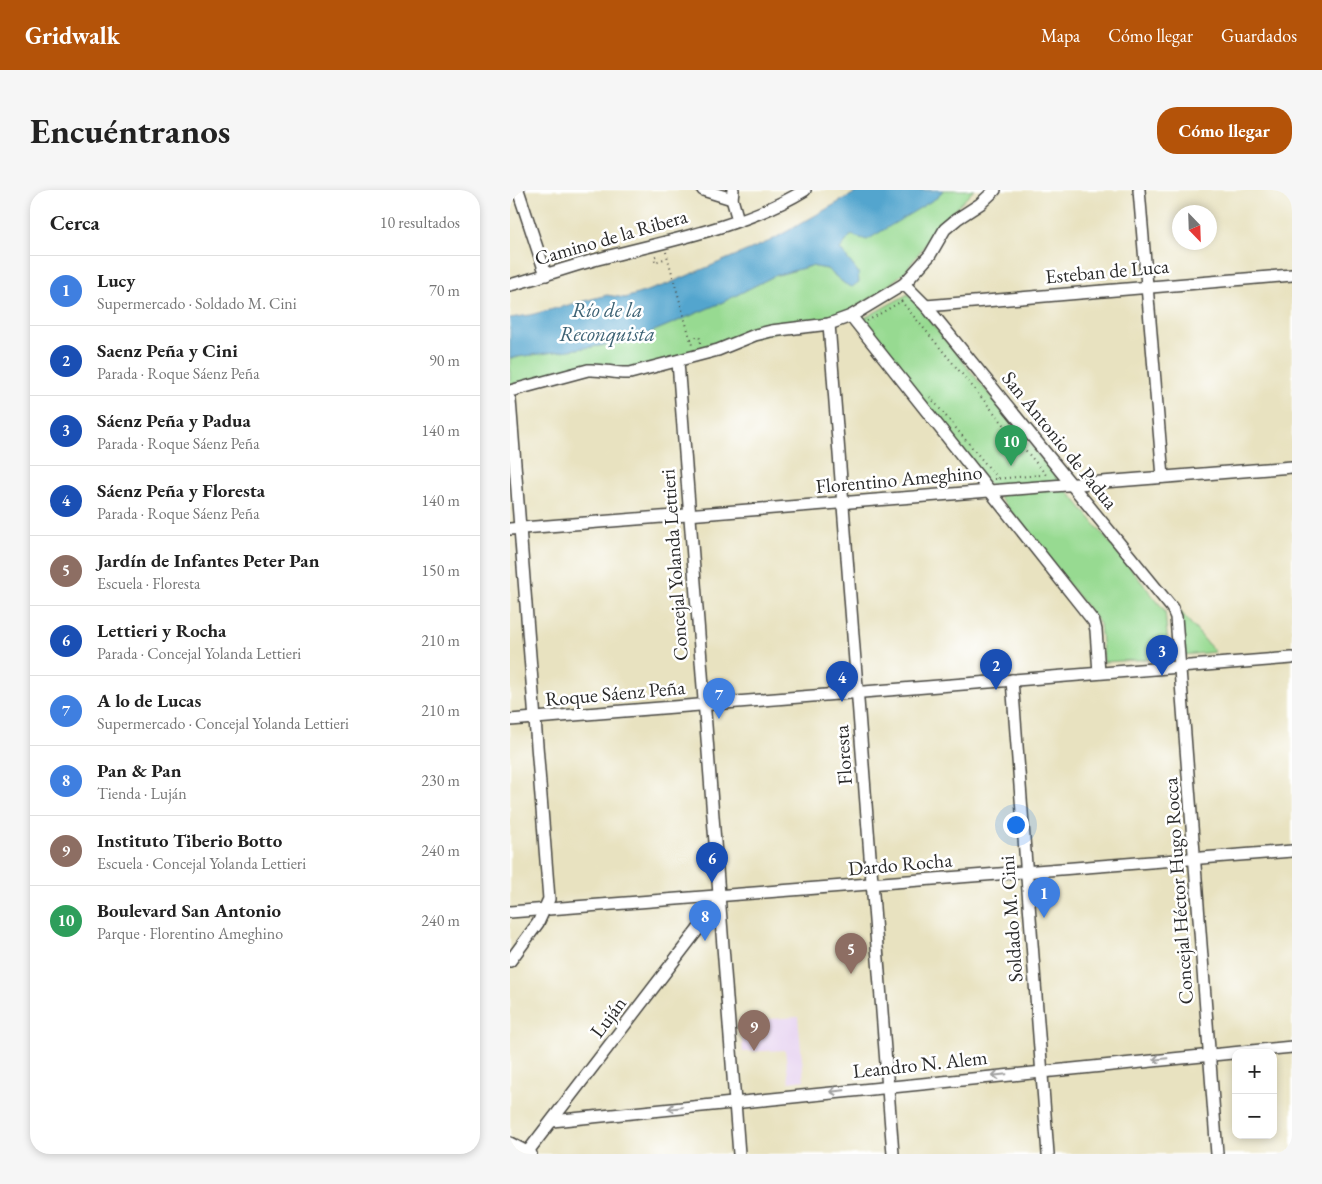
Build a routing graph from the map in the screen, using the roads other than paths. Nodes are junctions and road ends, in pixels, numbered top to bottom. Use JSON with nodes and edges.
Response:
{"nodes":[{"id":1,"x":518,"y":190,"type":"edge"},
{"id":2,"x":703,"y":190,"type":"edge"},
{"id":3,"x":805,"y":190,"type":"edge"},
{"id":4,"x":995,"y":190,"type":"edge"},
{"id":5,"x":1139,"y":190,"type":"edge"},
{"id":6,"x":733,"y":195,"type":"edge"},
{"id":7,"x":738,"y":220,"type":"junction"},
{"id":8,"x":546,"y":275,"type":"junction"},
{"id":9,"x":1292,"y":275,"type":"edge"},
{"id":10,"x":904,"y":284,"type":"junction"},
{"id":11,"x":510,"y":285,"type":"edge"},
{"id":12,"x":1148,"y":287,"type":"junction"},
{"id":13,"x":926,"y":306,"type":"junction"},
{"id":14,"x":854,"y":313,"type":"junction"},
{"id":15,"x":829,"y":324,"type":"junction"},
{"id":16,"x":678,"y":362,"type":"junction"},
{"id":17,"x":510,"y":391,"type":"edge"},
{"id":18,"x":510,"y":400,"type":"edge"},
{"id":19,"x":1292,"y":467,"type":"edge"},
{"id":20,"x":1163,"y":477,"type":"junction"},
{"id":21,"x":1072,"y":485,"type":"junction"},
{"id":22,"x":989,"y":491,"type":"junction"},
{"id":23,"x":842,"y":503,"type":"junction"},
{"id":24,"x":689,"y":515,"type":"junction"},
{"id":25,"x":515,"y":529,"type":"edge"},
{"id":26,"x":1177,"y":626,"type":"joint"},
{"id":27,"x":1292,"y":658,"type":"edge"},
{"id":28,"x":1179,"y":667,"type":"junction"},
{"id":29,"x":1100,"y":673,"type":"junction"},
{"id":30,"x":1012,"y":680,"type":"junction"},
{"id":31,"x":857,"y":692,"type":"junction"},
{"id":32,"x":704,"y":705,"type":"junction"},
{"id":33,"x":534,"y":718,"type":"junction"},
{"id":34,"x":510,"y":720,"type":"edge"},
{"id":35,"x":1292,"y":851,"type":"edge"},
{"id":36,"x":1194,"y":859,"type":"junction"},
{"id":37,"x":1026,"y":872,"type":"junction"},
{"id":38,"x":872,"y":885,"type":"junction"},
{"id":39,"x":719,"y":900,"type":"junction"},
{"id":40,"x":545,"y":909,"type":"junction"},
{"id":41,"x":510,"y":912,"type":"edge"},
{"id":42,"x":510,"y":961,"type":"edge"},
{"id":43,"x":1292,"y":1047,"type":"edge"},
{"id":44,"x":1209,"y":1054,"type":"junction"},
{"id":45,"x":1042,"y":1071,"type":"junction"},
{"id":46,"x":887,"y":1086,"type":"junction"},
{"id":47,"x":734,"y":1102,"type":"junction"},
{"id":48,"x":552,"y":1121,"type":"junction"},
{"id":49,"x":510,"y":1143,"type":"edge"},
{"id":50,"x":528,"y":1153,"type":"edge"},
{"id":51,"x":739,"y":1154,"type":"edge"},
{"id":52,"x":893,"y":1154,"type":"edge"},
{"id":53,"x":1048,"y":1154,"type":"edge"},
{"id":54,"x":1216,"y":1154,"type":"edge"}],
"edges":[{"from":1,"to":8,"type":"street"},
{"from":2,"to":6,"type":"street"},
{"from":3,"to":7,"type":"street","name":"Camino de la Ribera"},
{"from":4,"to":10,"type":"street"},
{"from":5,"to":12,"type":"street"},
{"from":6,"to":7,"type":"street"},
{"from":7,"to":8,"type":"street","name":"Camino de la Ribera"},
{"from":8,"to":11,"type":"street","name":"Camino de la Ribera"},
{"from":9,"to":12,"type":"street","name":"Esteban de Luca"},
{"from":10,"to":13,"type":"street","name":"San Antonio de Padua"},
{"from":10,"to":14,"type":"street"},
{"from":12,"to":13,"type":"street","name":"Esteban de Luca"},
{"from":12,"to":20,"type":"street"},
{"from":13,"to":21,"type":"street","name":"San Antonio de Padua"},
{"from":14,"to":15,"type":"street"},
{"from":14,"to":22,"type":"street"},
{"from":15,"to":16,"type":"street"},
{"from":15,"to":23,"type":"street","name":"Floresta"},
{"from":16,"to":17,"type":"street"},
{"from":16,"to":24,"type":"street","name":"Concejal Yolanda Lettieri"},
{"from":18,"to":25,"type":"street"},
{"from":19,"to":20,"type":"street","name":"Florentino Ameghino"},
{"from":20,"to":21,"type":"street","name":"Florentino Ameghino"},
{"from":21,"to":22,"type":"street","name":"Florentino Ameghino"},
{"from":21,"to":26,"type":"street","name":"San Antonio de Padua"},
{"from":22,"to":23,"type":"street","name":"Florentino Ameghino"},
{"from":22,"to":29,"type":"street"},
{"from":23,"to":24,"type":"street","name":"Florentino Ameghino"},
{"from":23,"to":31,"type":"street","name":"Floresta"},
{"from":24,"to":25,"type":"street","name":"Florentino Ameghino"},
{"from":24,"to":32,"type":"street","name":"Concejal Yolanda Lettieri"},
{"from":25,"to":33,"type":"street"},
{"from":26,"to":28,"type":"street","name":"Concejal Héctor Hugo Rocca"},
{"from":27,"to":28,"type":"street","name":"Roque Sáenz Peña"},
{"from":28,"to":29,"type":"street","name":"Roque Sáenz Peña"},
{"from":28,"to":36,"type":"street","name":"Concejal Héctor Hugo Rocca"},
{"from":29,"to":30,"type":"street","name":"Roque Sáenz Peña"},
{"from":30,"to":31,"type":"street","name":"Roque Sáenz Peña"},
{"from":30,"to":37,"type":"street","name":"Soldado M. Cini"},
{"from":31,"to":32,"type":"street","name":"Roque Sáenz Peña"},
{"from":31,"to":38,"type":"street","name":"Floresta"},
{"from":32,"to":33,"type":"street","name":"Roque Sáenz Peña"},
{"from":32,"to":39,"type":"street","name":"Concejal Yolanda Lettieri"},
{"from":33,"to":34,"type":"street","name":"Roque Sáenz Peña"},
{"from":33,"to":40,"type":"street"},
{"from":35,"to":36,"type":"street","name":"Dardo Rocha"},
{"from":36,"to":37,"type":"street","name":"Dardo Rocha"},
{"from":36,"to":44,"type":"street","name":"Concejal Héctor Hugo Rocca"},
{"from":37,"to":38,"type":"street","name":"Dardo Rocha"},
{"from":37,"to":45,"type":"street","name":"Soldado M. Cini"},
{"from":38,"to":39,"type":"street","name":"Dardo Rocha"},
{"from":38,"to":46,"type":"street","name":"Floresta"},
{"from":39,"to":40,"type":"street","name":"Dardo Rocha"},
{"from":39,"to":47,"type":"street","name":"Concejal Yolanda Lettieri"},
{"from":39,"to":48,"type":"street","name":"Luján"},
{"from":40,"to":41,"type":"street","name":"Dardo Rocha"},
{"from":40,"to":42,"type":"street"},
{"from":43,"to":44,"type":"street","name":"Leandro N. Alem"},
{"from":44,"to":45,"type":"street","name":"Leandro N. Alem","one_way":true},
{"from":44,"to":54,"type":"street","name":"Concejal Héctor Hugo Rocca"},
{"from":45,"to":46,"type":"street","name":"Leandro N. Alem","one_way":true},
{"from":45,"to":53,"type":"street","name":"Soldado M. Cini"},
{"from":46,"to":47,"type":"street","name":"Leandro N. Alem","one_way":true},
{"from":46,"to":52,"type":"street","name":"Floresta"},
{"from":47,"to":48,"type":"street","name":"Leandro N. Alem","one_way":true},
{"from":47,"to":51,"type":"street","name":"Concejal Yolanda Lettieri"},
{"from":48,"to":50,"type":"street","name":"Luján"},
{"from":49,"to":50,"type":"street"}]}
